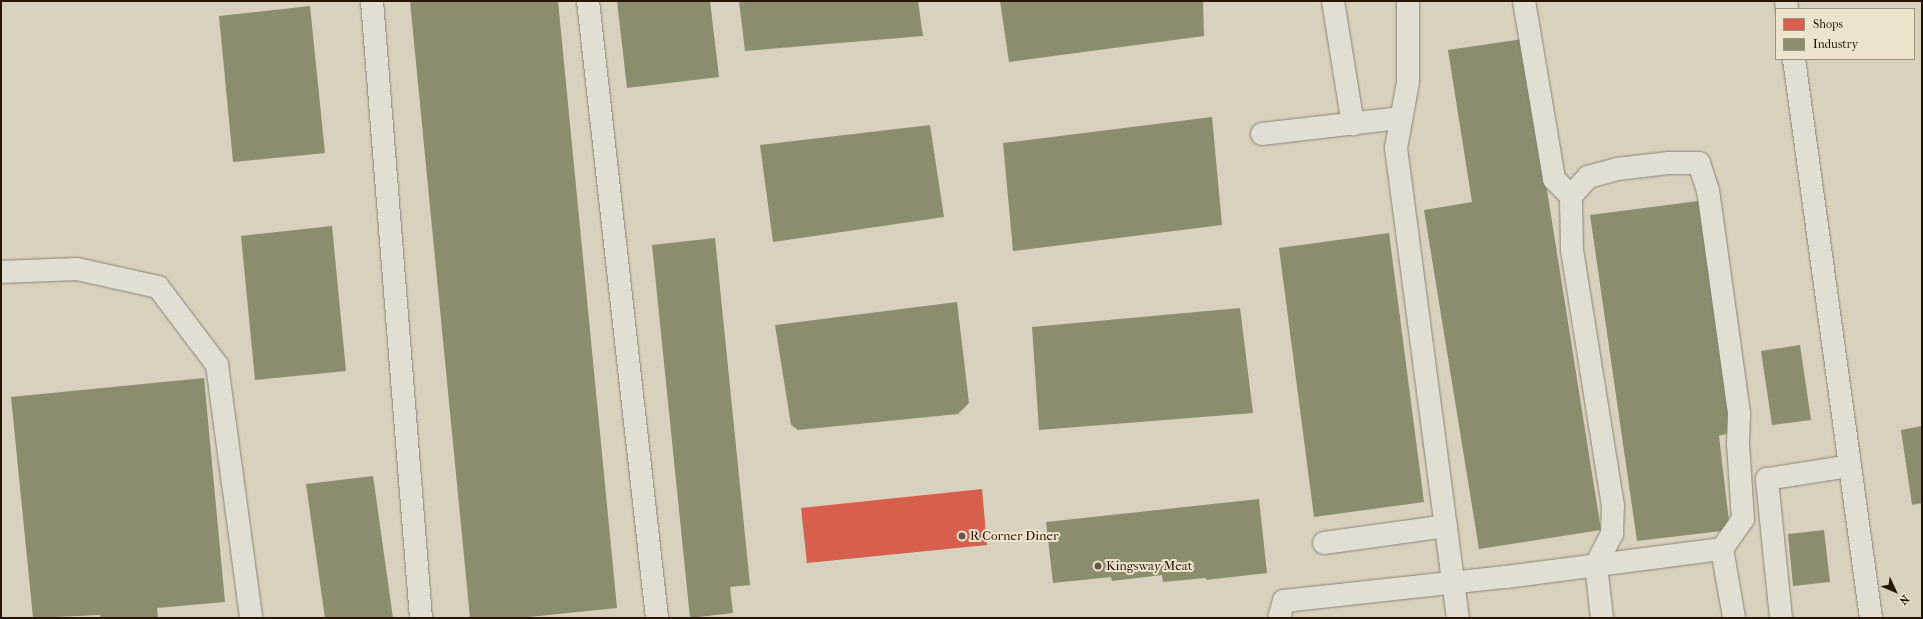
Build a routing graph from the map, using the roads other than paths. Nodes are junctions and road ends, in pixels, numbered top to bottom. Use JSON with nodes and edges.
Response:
{"nodes":[{"id":1,"x":372,"y":1,"type":"edge"},
{"id":2,"x":588,"y":1,"type":"edge"},
{"id":3,"x":1333,"y":1,"type":"edge"},
{"id":4,"x":1408,"y":1,"type":"edge"},
{"id":5,"x":1524,"y":1,"type":"edge"},
{"id":6,"x":1794,"y":60,"type":"edge"},
{"id":7,"x":1401,"y":118,"type":"junction"},
{"id":8,"x":1353,"y":124,"type":"junction"},
{"id":9,"x":1262,"y":134,"type":"dead end"},
{"id":10,"x":1571,"y":196,"type":"junction"},
{"id":11,"x":1,"y":272,"type":"edge"},
{"id":12,"x":1850,"y":466,"type":"junction"},
{"id":13,"x":1446,"y":526,"type":"junction"},
{"id":14,"x":1324,"y":543,"type":"dead end"},
{"id":15,"x":1722,"y":549,"type":"junction"},
{"id":16,"x":1596,"y":565,"type":"junction"},
{"id":17,"x":1453,"y":582,"type":"junction"},
{"id":18,"x":251,"y":618,"type":"edge"},
{"id":19,"x":421,"y":618,"type":"edge"},
{"id":20,"x":657,"y":618,"type":"edge"},
{"id":21,"x":1279,"y":618,"type":"edge"},
{"id":22,"x":1458,"y":618,"type":"edge"},
{"id":23,"x":1602,"y":618,"type":"edge"},
{"id":24,"x":1734,"y":618,"type":"edge"},
{"id":25,"x":1781,"y":618,"type":"edge"},
{"id":26,"x":1872,"y":618,"type":"edge"}],
"edges":[{"from":1,"to":19,"type":"lane"},
{"from":2,"to":20,"type":"lane"},
{"from":3,"to":8,"type":"lane"},
{"from":4,"to":7,"type":"lane"},
{"from":5,"to":10,"type":"lane"},
{"from":6,"to":12,"type":"lane"},
{"from":7,"to":8,"type":"lane"},
{"from":7,"to":13,"type":"lane"},
{"from":8,"to":9,"type":"lane"},
{"from":10,"to":15,"type":"lane"},
{"from":10,"to":16,"type":"lane"},
{"from":11,"to":18,"type":"lane"},
{"from":12,"to":25,"type":"lane"},
{"from":12,"to":26,"type":"lane"},
{"from":13,"to":14,"type":"lane"},
{"from":13,"to":17,"type":"lane"},
{"from":15,"to":16,"type":"lane"},
{"from":15,"to":24,"type":"lane"},
{"from":16,"to":17,"type":"lane"},
{"from":16,"to":23,"type":"lane"},
{"from":17,"to":21,"type":"lane"},
{"from":17,"to":22,"type":"lane"}]}
